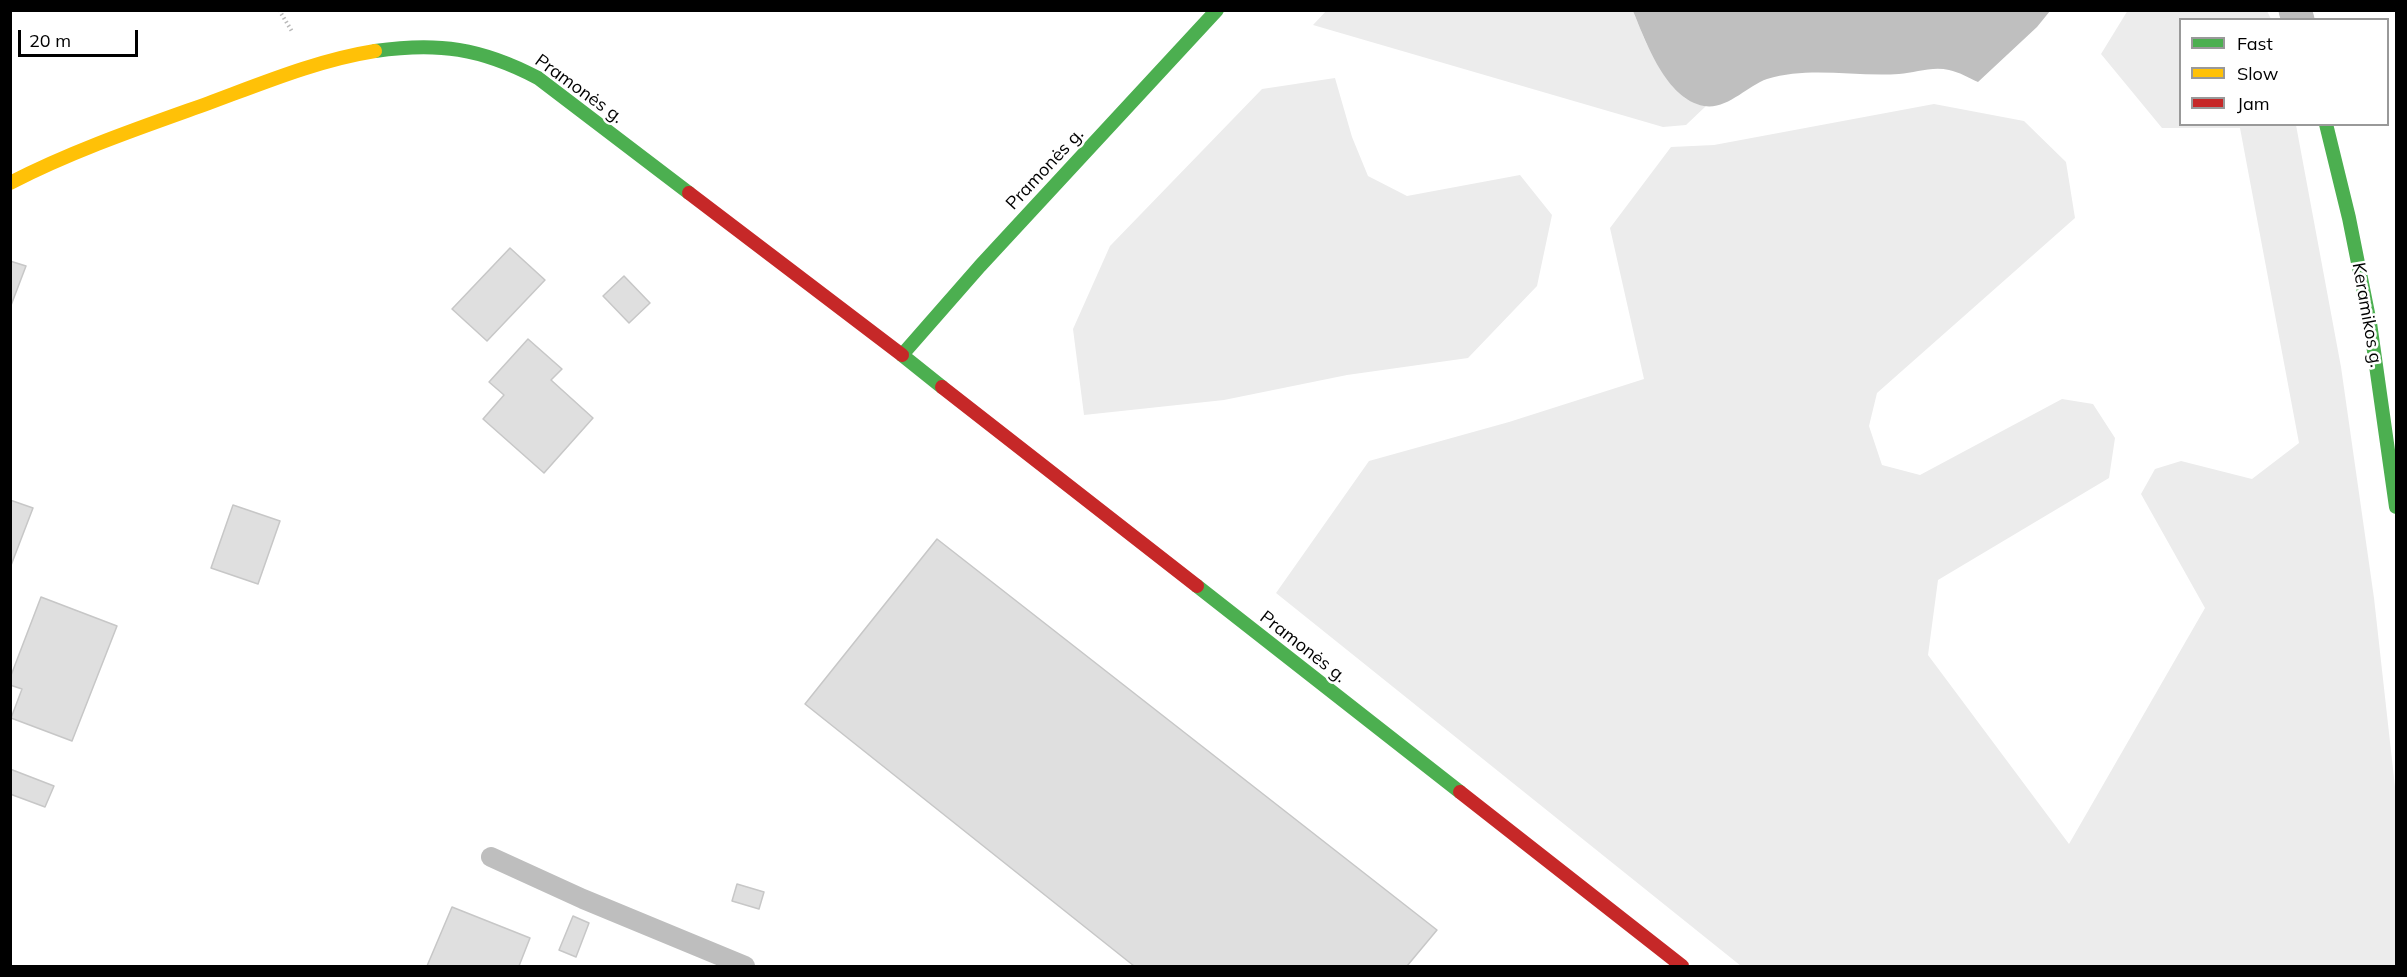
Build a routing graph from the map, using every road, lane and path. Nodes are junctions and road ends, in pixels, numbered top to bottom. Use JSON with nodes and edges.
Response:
{"nodes":[{"id":1,"x":1217,"y":10,"type":"edge"},
{"id":2,"x":2326,"y":126,"type":"edge"},
{"id":3,"x":10,"y":183,"type":"edge"},
{"id":4,"x":902,"y":355,"type":"junction"},
{"id":5,"x":2397,"y":507,"type":"edge"},
{"id":6,"x":491,"y":857,"type":"dead end"},
{"id":7,"x":745,"y":966,"type":"edge"},
{"id":8,"x":1682,"y":966,"type":"edge"}],
"edges":[{"from":1,"to":4,"type":"street","name":"Pramonės g."},
{"from":2,"to":5,"type":"street","name":"Keramikos g."},
{"from":3,"to":4,"type":"street","name":"Pramonės g."},
{"from":4,"to":8,"type":"street","name":"Pramonės g."},
{"from":6,"to":7,"type":"lane"}]}
